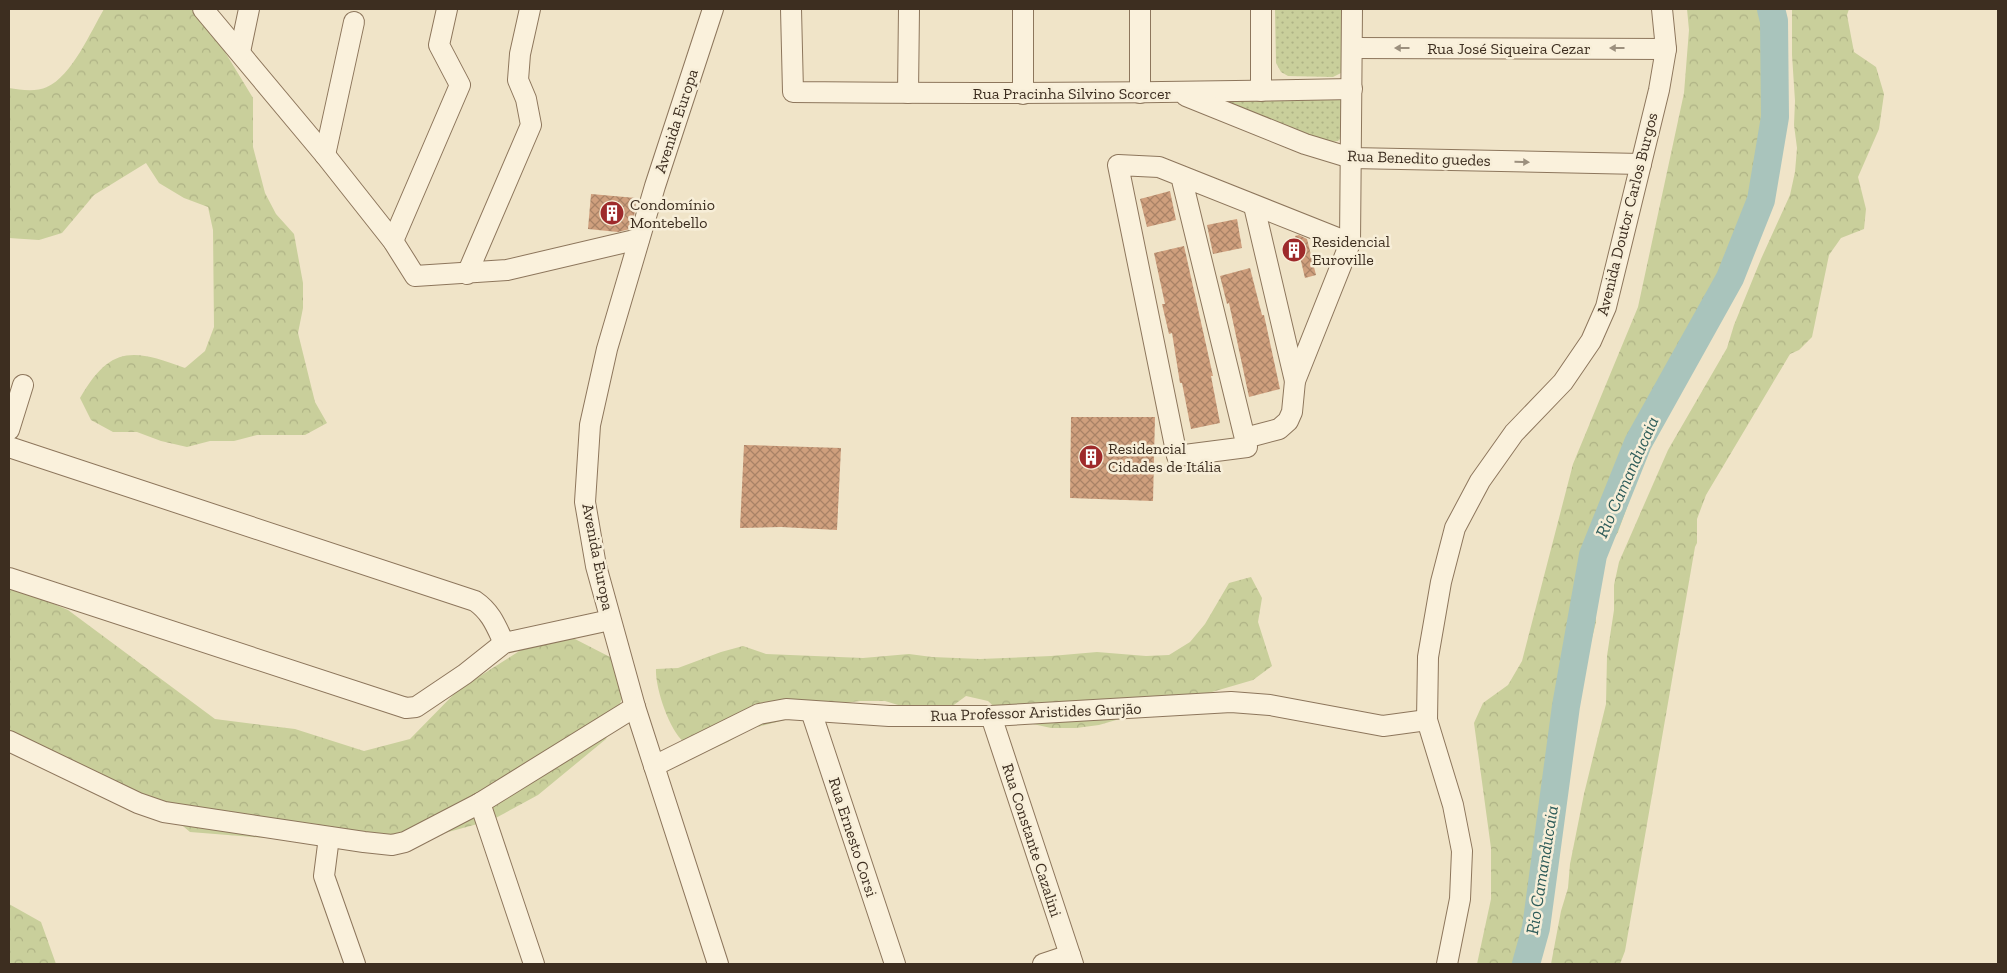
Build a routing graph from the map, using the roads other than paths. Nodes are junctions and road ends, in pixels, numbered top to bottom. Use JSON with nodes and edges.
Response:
{"nodes":[{"id":1,"x":204,"y":9,"type":"edge"},
{"id":2,"x":249,"y":9,"type":"edge"},
{"id":3,"x":447,"y":9,"type":"edge"},
{"id":4,"x":530,"y":9,"type":"edge"},
{"id":5,"x":709,"y":9,"type":"edge"},
{"id":6,"x":713,"y":9,"type":"edge"},
{"id":7,"x":791,"y":9,"type":"edge"},
{"id":8,"x":909,"y":9,"type":"edge"},
{"id":9,"x":1023,"y":9,"type":"edge"},
{"id":10,"x":1140,"y":9,"type":"edge"},
{"id":11,"x":1261,"y":9,"type":"edge"},
{"id":12,"x":1352,"y":9,"type":"edge"},
{"id":13,"x":1662,"y":9,"type":"edge"},
{"id":14,"x":354,"y":22,"type":"dead end"},
{"id":15,"x":706,"y":32,"type":"junction"},
{"id":16,"x":1352,"y":48,"type":"junction"},
{"id":17,"x":1666,"y":48,"type":"junction"},
{"id":18,"x":240,"y":52,"type":"junction"},
{"id":19,"x":1352,"y":89,"type":"junction"},
{"id":20,"x":1261,"y":91,"type":"junction"},
{"id":21,"x":908,"y":93,"type":"junction"},
{"id":22,"x":1140,"y":93,"type":"junction"},
{"id":23,"x":1180,"y":93,"type":"junction"},
{"id":24,"x":1022,"y":94,"type":"junction"},
{"id":25,"x":325,"y":155,"type":"junction"},
{"id":26,"x":1351,"y":158,"type":"junction"},
{"id":27,"x":1641,"y":164,"type":"junction"},
{"id":28,"x":1181,"y":176,"type":"junction"},
{"id":29,"x":1254,"y":206,"type":"junction"},
{"id":30,"x":639,"y":238,"type":"junction"},
{"id":31,"x":393,"y":240,"type":"junction"},
{"id":32,"x":1350,"y":243,"type":"junction"},
{"id":33,"x":467,"y":274,"type":"junction"},
{"id":34,"x":1295,"y":381,"type":"junction"},
{"id":35,"x":23,"y":385,"type":"dead end"},
{"id":36,"x":9,"y":430,"type":"edge"},
{"id":37,"x":1245,"y":438,"type":"junction"},
{"id":38,"x":9,"y":447,"type":"edge"},
{"id":39,"x":9,"y":578,"type":"edge"},
{"id":40,"x":610,"y":620,"type":"junction"},
{"id":41,"x":504,"y":643,"type":"junction"},
{"id":42,"x":635,"y":707,"type":"junction"},
{"id":43,"x":811,"y":711,"type":"junction"},
{"id":44,"x":991,"y":716,"type":"junction"},
{"id":45,"x":1427,"y":720,"type":"junction"},
{"id":46,"x":9,"y":741,"type":"edge"},
{"id":47,"x":654,"y":766,"type":"junction"},
{"id":48,"x":480,"y":803,"type":"junction"},
{"id":49,"x":329,"y":837,"type":"junction"},
{"id":50,"x":1071,"y":959,"type":"edge"},
{"id":51,"x":355,"y":964,"type":"edge"},
{"id":52,"x":534,"y":964,"type":"edge"},
{"id":53,"x":718,"y":964,"type":"edge"},
{"id":54,"x":895,"y":964,"type":"edge"},
{"id":55,"x":1043,"y":964,"type":"edge"},
{"id":56,"x":1447,"y":964,"type":"edge"}],
"edges":[{"from":1,"to":18,"type":"street"},
{"from":2,"to":18,"type":"street"},
{"from":3,"to":31,"type":"street"},
{"from":4,"to":33,"type":"street"},
{"from":5,"to":15,"type":"street","name":"Avenida Europa"},
{"from":6,"to":15,"type":"street","name":"Avenida Europa"},
{"from":7,"to":21,"type":"street","name":"Rua Pracinha Silvino Scorcer"},
{"from":8,"to":21,"type":"street"},
{"from":9,"to":24,"type":"street"},
{"from":10,"to":22,"type":"street"},
{"from":11,"to":20,"type":"street"},
{"from":12,"to":16,"type":"street"},
{"from":13,"to":17,"type":"street","name":"Avenida Doutor Carlos Burgos"},
{"from":14,"to":25,"type":"street"},
{"from":15,"to":30,"type":"street","name":"Avenida Europa"},
{"from":17,"to":16,"type":"street","name":"Rua José Siqueira Cezar","one_way":true},
{"from":16,"to":19,"type":"street"},
{"from":17,"to":27,"type":"street","name":"Avenida Doutor Carlos Burgos"},
{"from":18,"to":25,"type":"street"},
{"from":19,"to":20,"type":"street","name":"Rua Pracinha Silvino Scorcer"},
{"from":19,"to":26,"type":"street"},
{"from":20,"to":23,"type":"street","name":"Rua Pracinha Silvino Scorcer"},
{"from":21,"to":24,"type":"street","name":"Rua Pracinha Silvino Scorcer"},
{"from":22,"to":23,"type":"street","name":"Rua Pracinha Silvino Scorcer"},
{"from":22,"to":24,"type":"street","name":"Rua Pracinha Silvino Scorcer"},
{"from":23,"to":26,"type":"street","name":"Rua Benedito guedes"},
{"from":25,"to":31,"type":"street"},
{"from":26,"to":27,"type":"street","name":"Rua Benedito guedes","one_way":true},
{"from":26,"to":32,"type":"street"},
{"from":27,"to":45,"type":"street","name":"Avenida Doutor Carlos Burgos"},
{"from":28,"to":29,"type":"street"},
{"from":28,"to":37,"type":"street"},
{"from":28,"to":37,"type":"street"},
{"from":29,"to":32,"type":"street"},
{"from":29,"to":34,"type":"street"},
{"from":30,"to":33,"type":"street"},
{"from":30,"to":40,"type":"street","name":"Avenida Europa"},
{"from":31,"to":33,"type":"street"},
{"from":32,"to":34,"type":"street"},
{"from":34,"to":37,"type":"street"},
{"from":35,"to":36,"type":"street"},
{"from":38,"to":41,"type":"street"},
{"from":39,"to":41,"type":"street"},
{"from":40,"to":41,"type":"street"},
{"from":40,"to":42,"type":"street","name":"Avenida Europa"},
{"from":42,"to":47,"type":"street","name":"Avenida Europa"},
{"from":42,"to":48,"type":"street"},
{"from":43,"to":44,"type":"street","name":"Rua Professor Aristides Gurjão"},
{"from":43,"to":47,"type":"street","name":"Rua Professor Aristides Gurjão"},
{"from":43,"to":54,"type":"street","name":"Rua Ernesto Corsi"},
{"from":44,"to":45,"type":"street","name":"Rua Professor Aristides Gurjão"},
{"from":44,"to":50,"type":"street","name":"Rua Constante Cazalini"},
{"from":45,"to":56,"type":"street","name":"Avenida Doutor Carlos Burgos"},
{"from":46,"to":49,"type":"street"},
{"from":47,"to":53,"type":"street","name":"Avenida Europa"},
{"from":48,"to":49,"type":"street"},
{"from":48,"to":52,"type":"street"},
{"from":49,"to":51,"type":"street"},
{"from":50,"to":55,"type":"street"}]}
